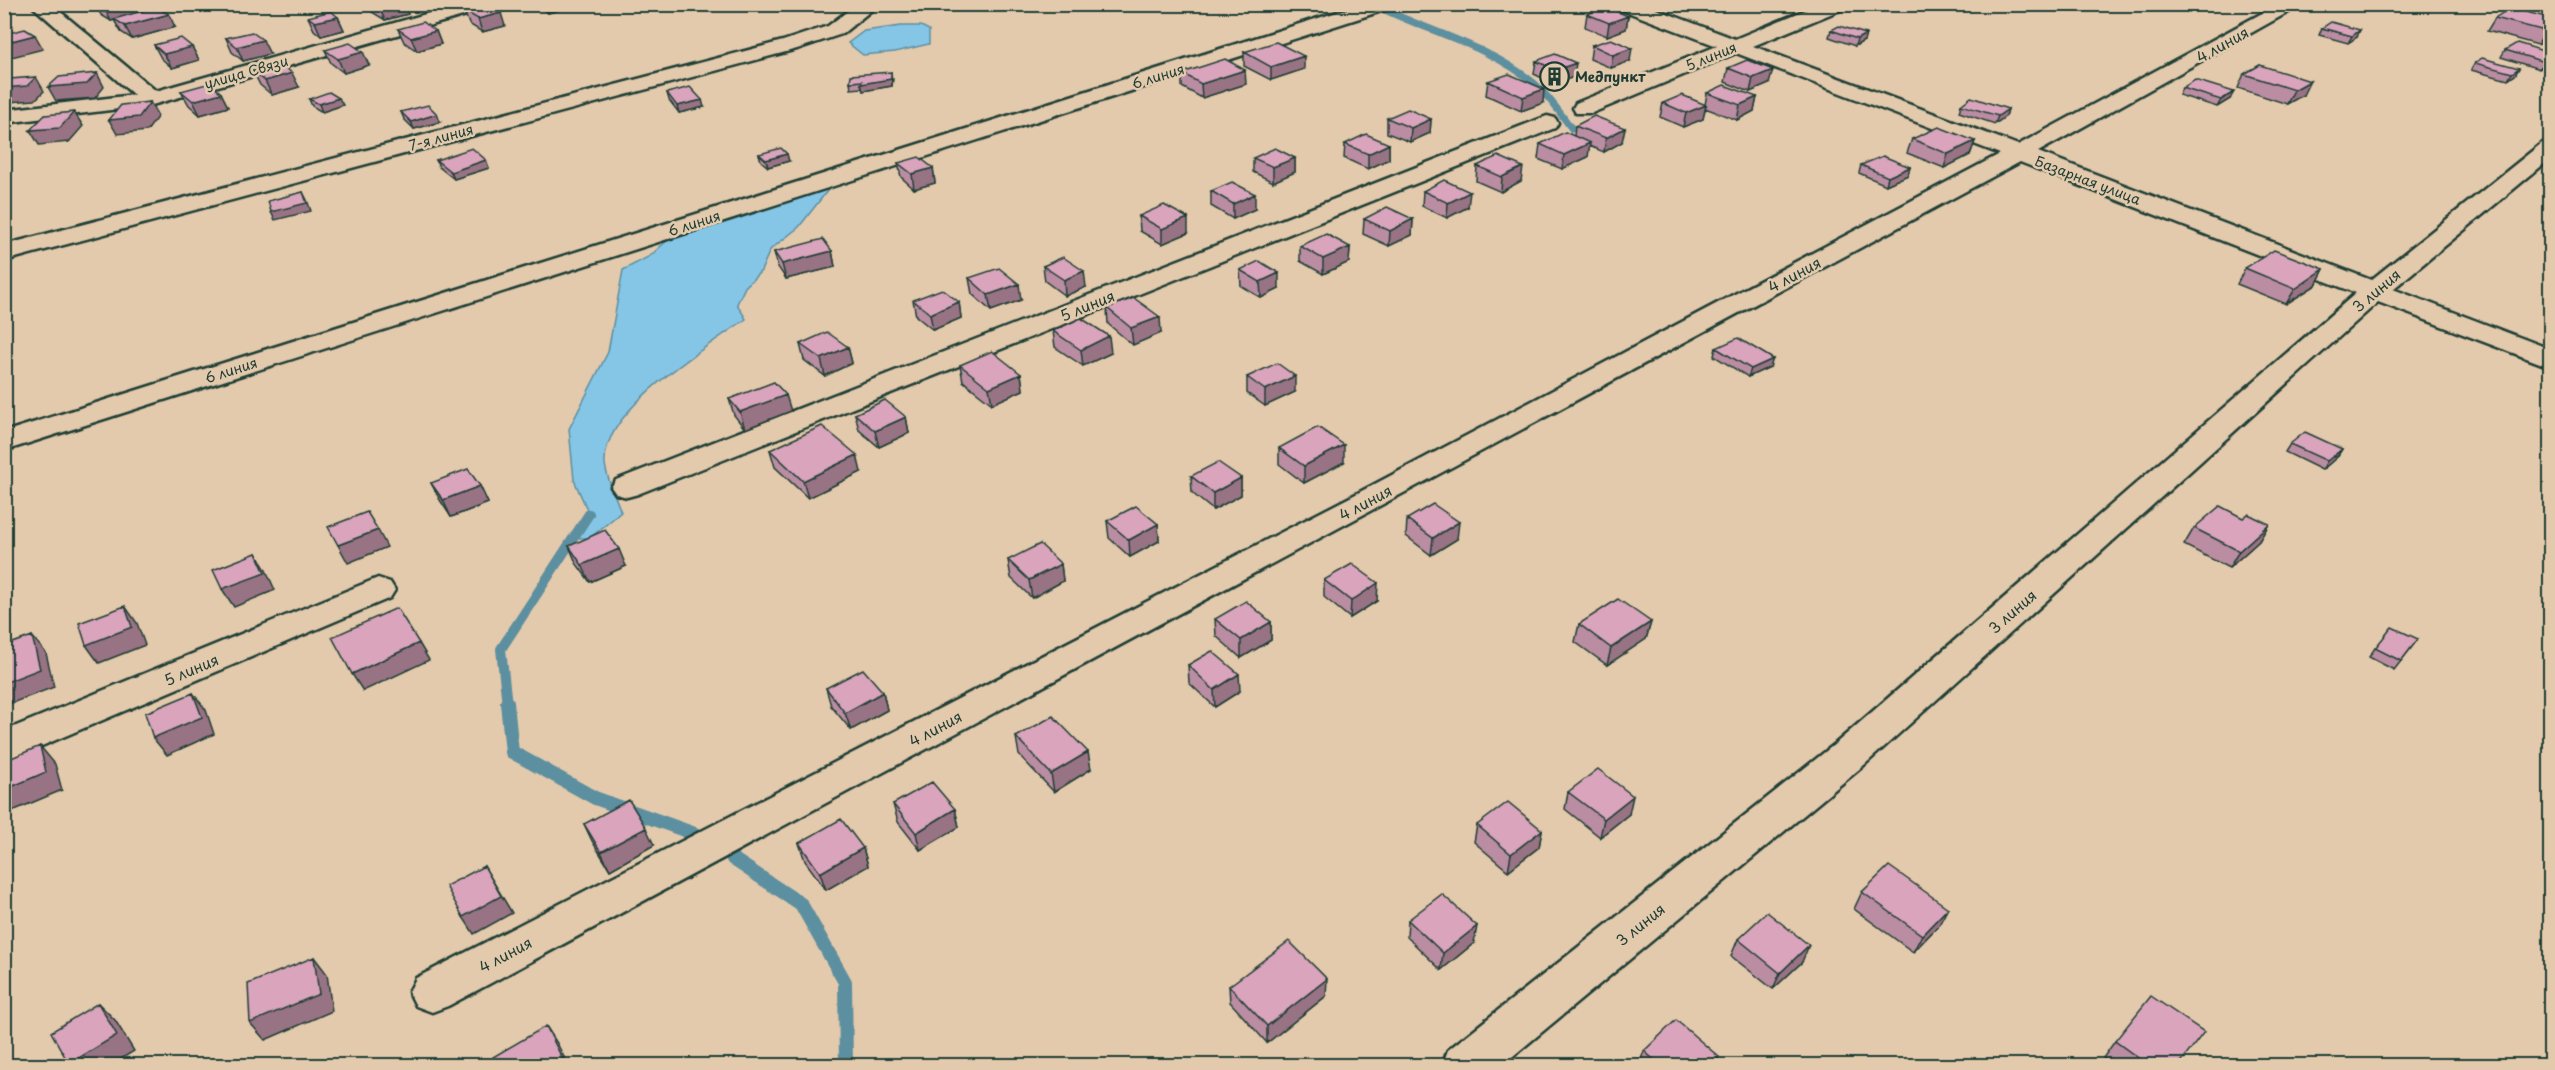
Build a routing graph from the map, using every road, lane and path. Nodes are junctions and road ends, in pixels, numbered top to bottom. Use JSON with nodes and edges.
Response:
{"nodes":[{"id":1,"x":39,"y":4,"type":"edge"},
{"id":2,"x":870,"y":4,"type":"edge"},
{"id":3,"x":1384,"y":4,"type":"edge"},
{"id":4,"x":1624,"y":4,"type":"edge"},
{"id":5,"x":1838,"y":4,"type":"edge"},
{"id":6,"x":2294,"y":4,"type":"edge"},
{"id":7,"x":471,"y":6,"type":"edge"},
{"id":8,"x":1737,"y":45,"type":"junction"},
{"id":9,"x":152,"y":99,"type":"junction"},
{"id":10,"x":1584,"y":108,"type":"dead end"},
{"id":11,"x":4,"y":117,"type":"edge"},
{"id":12,"x":1547,"y":123,"type":"dead end"},
{"id":13,"x":2550,"y":148,"type":"edge"},
{"id":14,"x":2021,"y":154,"type":"junction"},
{"id":15,"x":4,"y":253,"type":"edge"},
{"id":16,"x":2374,"y":291,"type":"junction"},
{"id":17,"x":2550,"y":358,"type":"edge"},
{"id":18,"x":4,"y":442,"type":"edge"},
{"id":19,"x":627,"y":486,"type":"dead end"},
{"id":20,"x":378,"y":590,"type":"dead end"},
{"id":21,"x":4,"y":747,"type":"edge"},
{"id":22,"x":432,"y":992,"type":"dead end"},
{"id":23,"x":1465,"y":1065,"type":"edge"}],
"edges":[{"from":1,"to":9,"type":"street"},
{"from":2,"to":15,"type":"street","name":"7-я линия"},
{"from":3,"to":18,"type":"street","name":"6 линия"},
{"from":4,"to":8,"type":"street","name":"Базарная улица"},
{"from":5,"to":8,"type":"street","name":"5 линия"},
{"from":6,"to":14,"type":"street","name":"4 линия"},
{"from":7,"to":9,"type":"street","name":"улица Связи"},
{"from":8,"to":10,"type":"street","name":"5 линия"},
{"from":8,"to":14,"type":"street","name":"Базарная улица"},
{"from":9,"to":11,"type":"street","name":"улица Связи"},
{"from":12,"to":19,"type":"street","name":"5 линия"},
{"from":13,"to":16,"type":"street","name":"3 линия"},
{"from":14,"to":16,"type":"street","name":"Базарная улица"},
{"from":14,"to":22,"type":"street","name":"4 линия"},
{"from":16,"to":17,"type":"street","name":"Базарная улица"},
{"from":16,"to":23,"type":"street","name":"3 линия"},
{"from":20,"to":21,"type":"street","name":"5 линия"}]}
